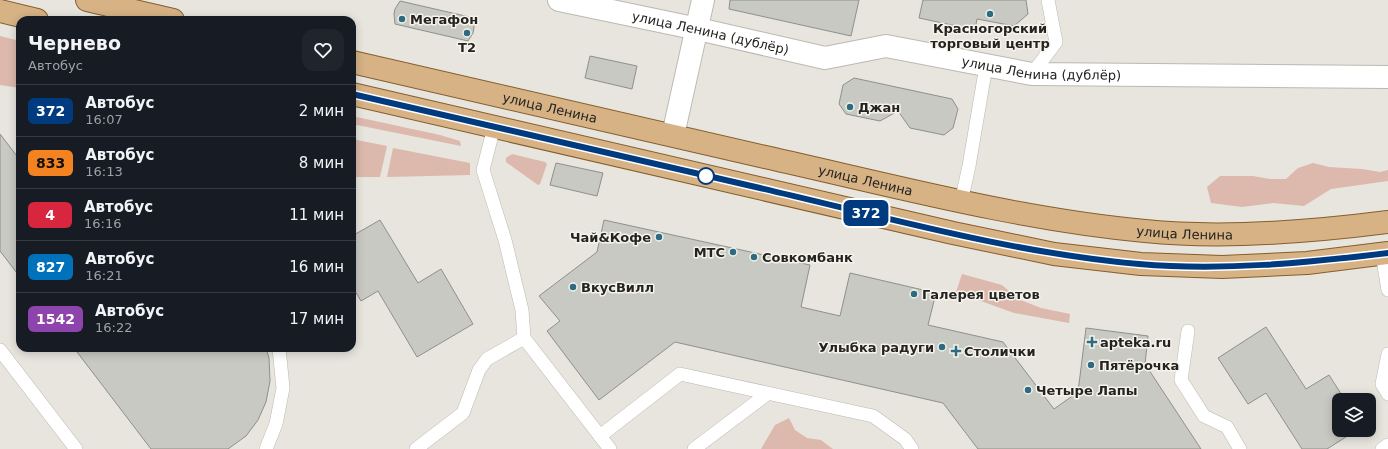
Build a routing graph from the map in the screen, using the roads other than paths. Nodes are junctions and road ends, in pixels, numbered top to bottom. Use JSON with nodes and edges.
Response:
{"nodes":[{"id":1,"x":87,"y":0,"type":"edge"},
{"id":2,"x":559,"y":0,"type":"edge"},
{"id":3,"x":704,"y":0,"type":"edge"},
{"id":4,"x":1048,"y":0,"type":"edge"},
{"id":5,"x":0,"y":12,"type":"edge"},
{"id":6,"x":18,"y":16,"type":"edge"},
{"id":7,"x":156,"y":16,"type":"edge"},
{"id":8,"x":698,"y":29,"type":"junction"},
{"id":9,"x":356,"y":63,"type":"edge"},
{"id":10,"x":986,"y":66,"type":"junction"},
{"id":11,"x":1032,"y":74,"type":"junction"},
{"id":12,"x":1388,"y":77,"type":"edge"},
{"id":13,"x":356,"y":95,"type":"edge"},
{"id":14,"x":494,"y":127,"type":"junction"},
{"id":15,"x":673,"y":135,"type":"junction"},
{"id":16,"x":961,"y":202,"type":"junction"},
{"id":17,"x":1388,"y":222,"type":"edge"},
{"id":18,"x":1385,"y":253,"type":"edge"},
{"id":19,"x":1388,"y":290,"type":"edge"},
{"id":20,"x":1188,"y":331,"type":"dead end"},
{"id":21,"x":524,"y":338,"type":"junction"},
{"id":22,"x":0,"y":350,"type":"edge"},
{"id":23,"x":279,"y":352,"type":"edge"},
{"id":24,"x":1388,"y":354,"type":"edge"},
{"id":25,"x":767,"y":394,"type":"junction"},
{"id":26,"x":1388,"y":394,"type":"edge"},
{"id":27,"x":600,"y":436,"type":"junction"},
{"id":28,"x":1388,"y":445,"type":"edge"},
{"id":29,"x":76,"y":449,"type":"edge"},
{"id":30,"x":266,"y":449,"type":"edge"},
{"id":31,"x":416,"y":449,"type":"edge"},
{"id":32,"x":610,"y":449,"type":"edge"},
{"id":33,"x":694,"y":449,"type":"edge"},
{"id":34,"x":912,"y":449,"type":"edge"},
{"id":35,"x":1240,"y":449,"type":"edge"},
{"id":36,"x":1382,"y":449,"type":"edge"}],
"edges":[{"from":1,"to":7,"type":"main road"},
{"from":2,"to":8,"type":"street","name":"улица Ленина (дублёр)"},
{"from":3,"to":8,"type":"street"},
{"from":4,"to":11,"type":"lane"},
{"from":5,"to":6,"type":"main road"},
{"from":8,"to":10,"type":"street","name":"улица Ленина (дублёр)"},
{"from":8,"to":15,"type":"street"},
{"from":9,"to":15,"type":"main road","name":"улица Ленина"},
{"from":10,"to":11,"type":"street","name":"улица Ленина (дублёр)"},
{"from":10,"to":16,"type":"lane"},
{"from":11,"to":12,"type":"street","name":"улица Ленина (дублёр)"},
{"from":13,"to":14,"type":"main road"},
{"from":14,"to":18,"type":"main road"},
{"from":14,"to":21,"type":"lane"},
{"from":15,"to":16,"type":"main road","name":"улица Ленина"},
{"from":16,"to":17,"type":"main road","name":"улица Ленина"},
{"from":18,"to":19,"type":"lane"},
{"from":20,"to":35,"type":"lane"},
{"from":21,"to":27,"type":"lane"},
{"from":21,"to":31,"type":"lane"},
{"from":22,"to":29,"type":"lane"},
{"from":23,"to":30,"type":"lane"},
{"from":24,"to":26,"type":"lane"},
{"from":25,"to":27,"type":"lane"},
{"from":25,"to":33,"type":"lane"},
{"from":25,"to":34,"type":"lane"},
{"from":27,"to":32,"type":"lane"},
{"from":28,"to":36,"type":"lane"}]}
